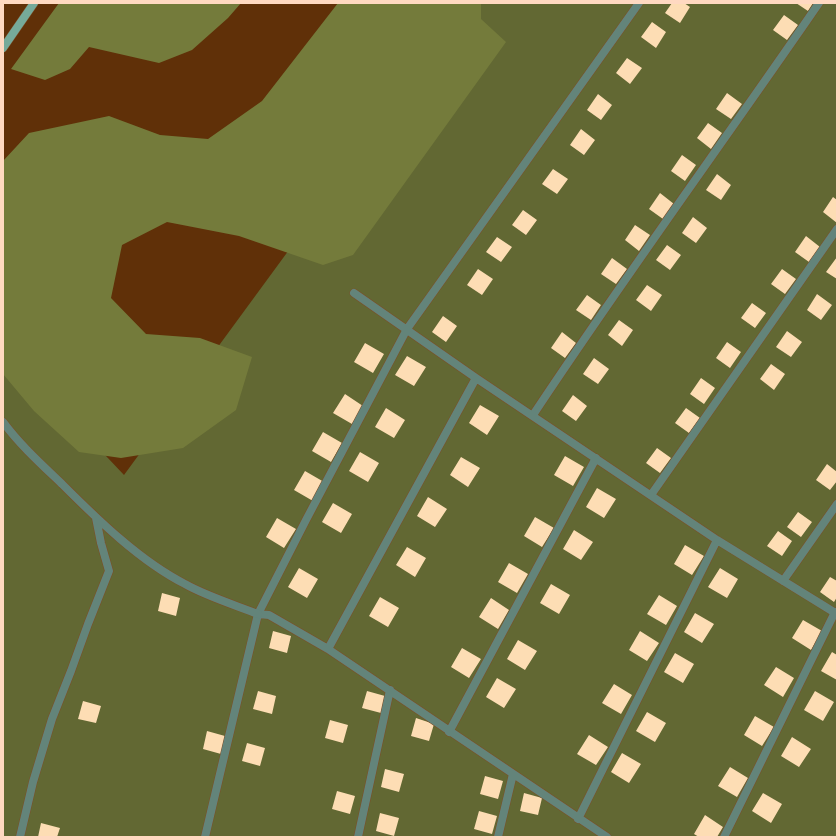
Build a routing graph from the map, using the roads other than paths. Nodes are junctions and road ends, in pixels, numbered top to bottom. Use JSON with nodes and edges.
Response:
{"nodes":[{"id":1,"x":34,"y":3,"type":"edge"},
{"id":2,"x":639,"y":3,"type":"edge"},
{"id":3,"x":819,"y":3,"type":"edge"},
{"id":4,"x":3,"y":48,"type":"edge"},
{"id":5,"x":837,"y":229,"type":"edge"},
{"id":6,"x":354,"y":293,"type":"dead end"},
{"id":7,"x":407,"y":329,"type":"junction"},
{"id":8,"x":476,"y":378,"type":"junction"},
{"id":9,"x":533,"y":416,"type":"junction"},
{"id":10,"x":3,"y":422,"type":"edge"},
{"id":11,"x":596,"y":458,"type":"junction"},
{"id":12,"x":651,"y":495,"type":"junction"},
{"id":13,"x":837,"y":504,"type":"edge"},
{"id":14,"x":96,"y":518,"type":"junction"},
{"id":15,"x":717,"y":540,"type":"junction"},
{"id":16,"x":783,"y":581,"type":"junction"},
{"id":17,"x":836,"y":613,"type":"edge"},
{"id":18,"x":258,"y":614,"type":"junction"},
{"id":19,"x":328,"y":649,"type":"junction"},
{"id":20,"x":390,"y":690,"type":"junction"},
{"id":21,"x":449,"y":732,"type":"junction"},
{"id":22,"x":513,"y":774,"type":"junction"},
{"id":23,"x":578,"y":819,"type":"junction"},
{"id":24,"x":20,"y":837,"type":"edge"},
{"id":25,"x":205,"y":837,"type":"edge"},
{"id":26,"x":358,"y":837,"type":"edge"},
{"id":27,"x":498,"y":837,"type":"edge"},
{"id":28,"x":607,"y":837,"type":"edge"},
{"id":29,"x":724,"y":837,"type":"edge"}],
"edges":[{"from":1,"to":4,"type":"main road"},
{"from":2,"to":7,"type":"street"},
{"from":3,"to":9,"type":"street"},
{"from":5,"to":12,"type":"street"},
{"from":6,"to":7,"type":"street"},
{"from":7,"to":8,"type":"street"},
{"from":7,"to":18,"type":"street"},
{"from":8,"to":9,"type":"street"},
{"from":8,"to":19,"type":"street"},
{"from":9,"to":11,"type":"street"},
{"from":10,"to":14,"type":"street"},
{"from":11,"to":12,"type":"street"},
{"from":11,"to":21,"type":"street"},
{"from":12,"to":15,"type":"street"},
{"from":13,"to":16,"type":"street"},
{"from":14,"to":18,"type":"street"},
{"from":14,"to":24,"type":"street"},
{"from":15,"to":16,"type":"street"},
{"from":15,"to":23,"type":"street"},
{"from":16,"to":17,"type":"street"},
{"from":17,"to":29,"type":"street"},
{"from":18,"to":19,"type":"street"},
{"from":18,"to":25,"type":"street"},
{"from":19,"to":20,"type":"street"},
{"from":20,"to":21,"type":"street"},
{"from":20,"to":26,"type":"street"},
{"from":21,"to":22,"type":"street"},
{"from":22,"to":23,"type":"street"},
{"from":22,"to":27,"type":"street"},
{"from":23,"to":28,"type":"street"}]}
